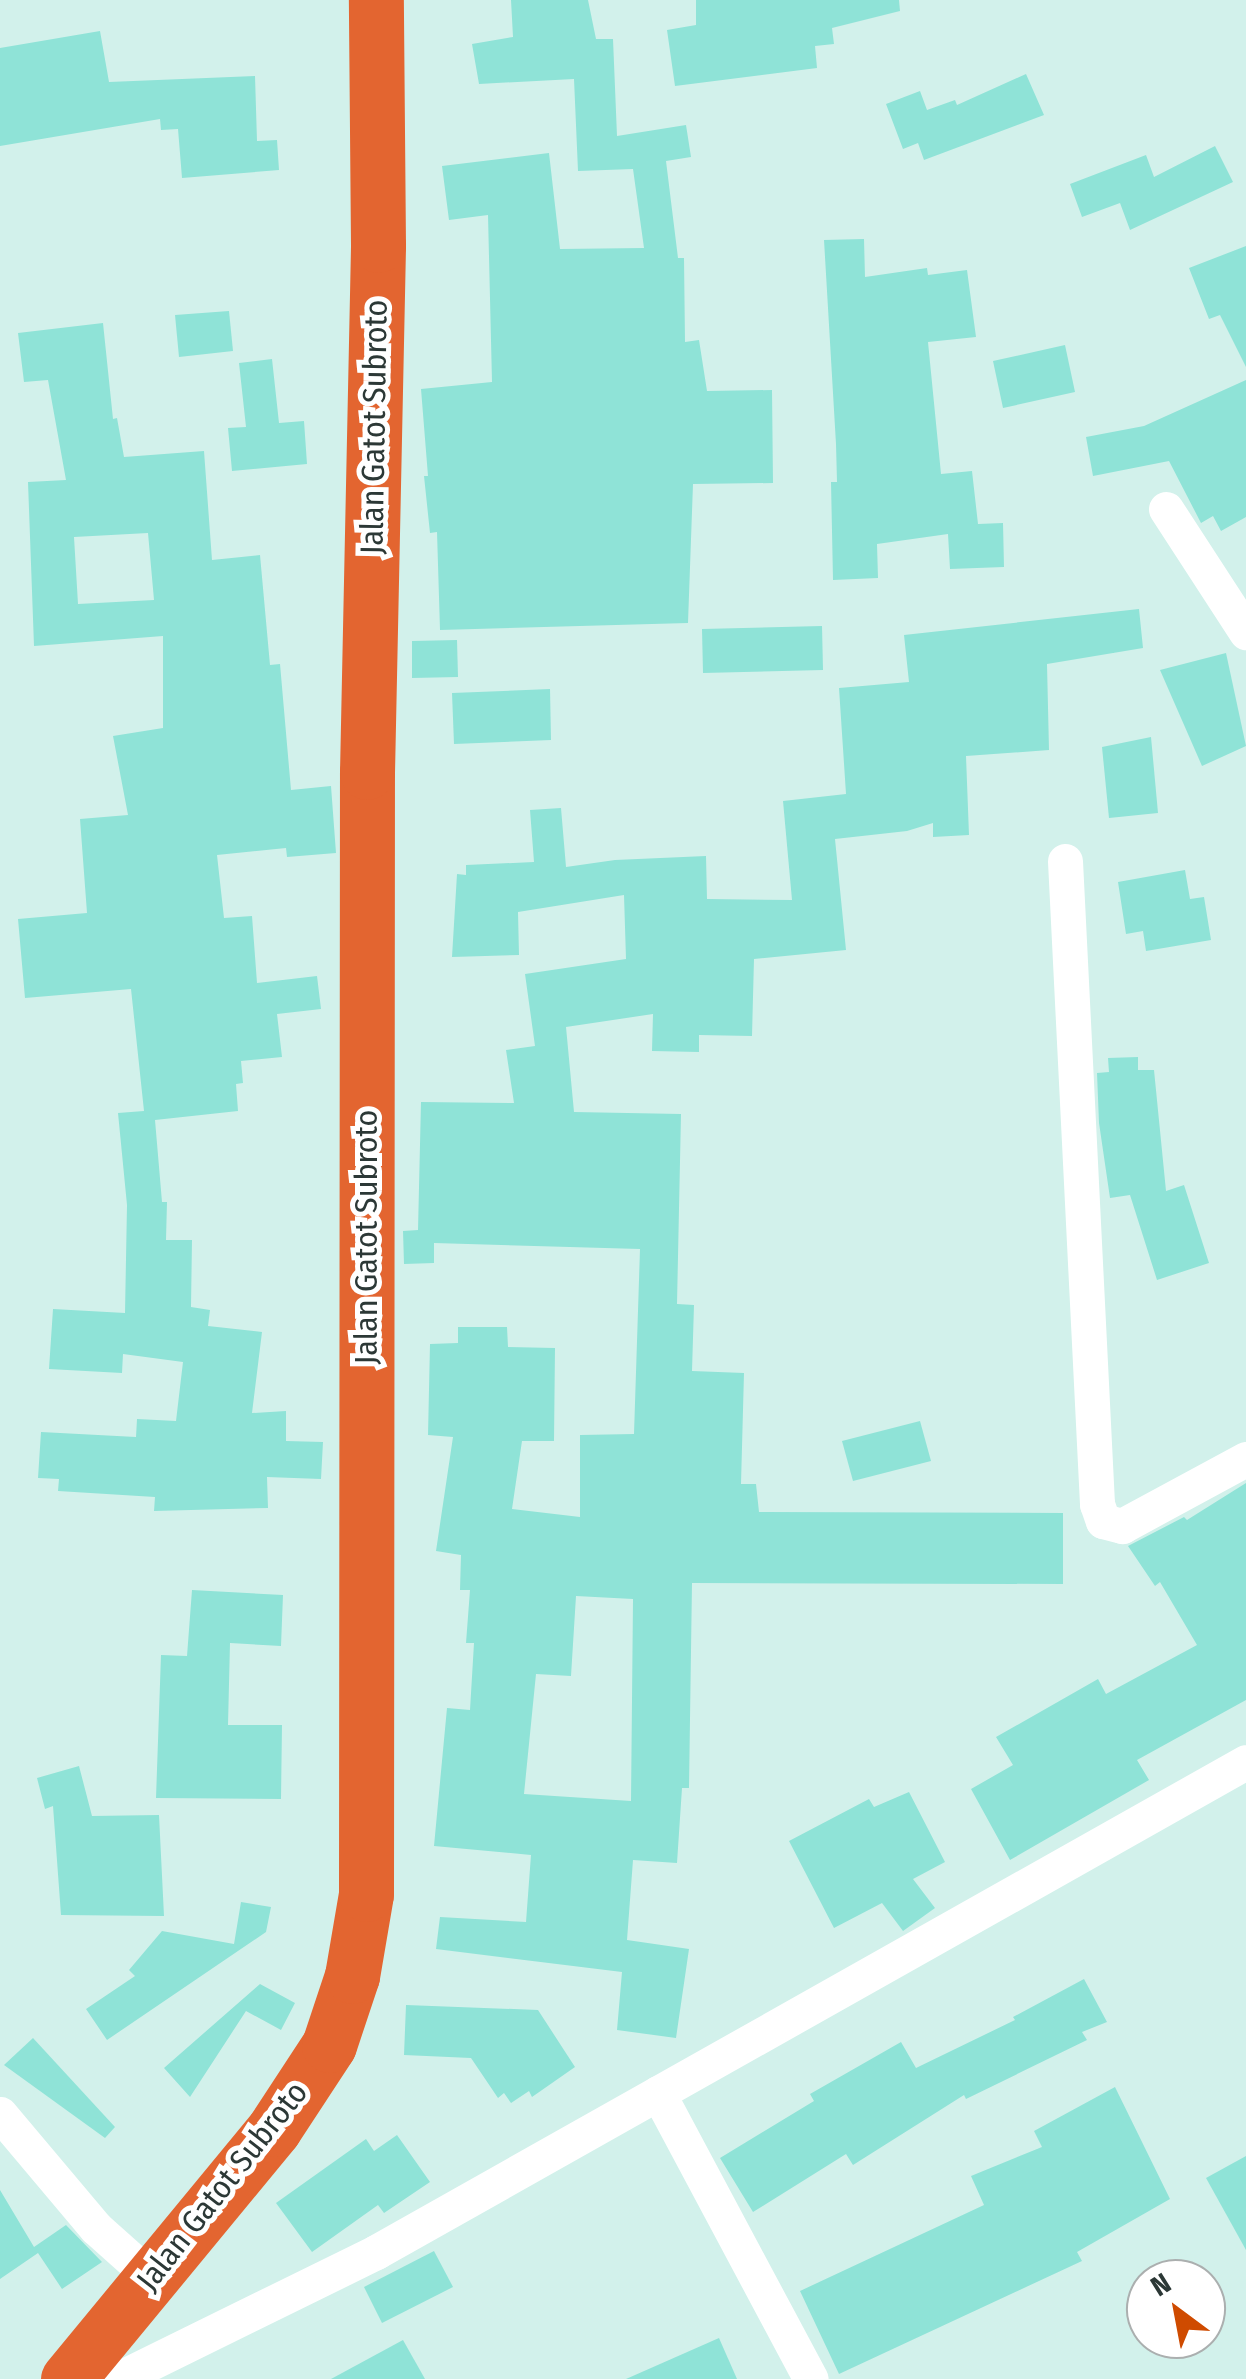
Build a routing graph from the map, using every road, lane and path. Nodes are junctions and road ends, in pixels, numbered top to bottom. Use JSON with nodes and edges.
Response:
{"nodes":[{"id":1,"x":376,"y":0,"type":"edge"},
{"id":2,"x":1166,"y":509,"type":"dead end"},
{"id":3,"x":1246,"y":632,"type":"edge"},
{"id":4,"x":1066,"y":861,"type":"dead end"},
{"id":5,"x":1246,"y":1459,"type":"edge"},
{"id":6,"x":1246,"y":1762,"type":"edge"},
{"id":7,"x":658,"y":2094,"type":"junction"},
{"id":8,"x":0,"y":2114,"type":"edge"},
{"id":9,"x":151,"y":2277,"type":"junction"},
{"id":10,"x":68,"y":2379,"type":"edge"},
{"id":11,"x":118,"y":2379,"type":"edge"},
{"id":12,"x":810,"y":2379,"type":"edge"}],
"edges":[{"from":1,"to":9,"type":"highway","name":"Jalan Gatot Subroto"},
{"from":2,"to":3,"type":"street"},
{"from":4,"to":5,"type":"street"},
{"from":6,"to":7,"type":"street"},
{"from":7,"to":11,"type":"street"},
{"from":7,"to":12,"type":"street"},
{"from":8,"to":9,"type":"street"},
{"from":9,"to":10,"type":"highway","name":"Jalan Gatot Subroto"}]}
